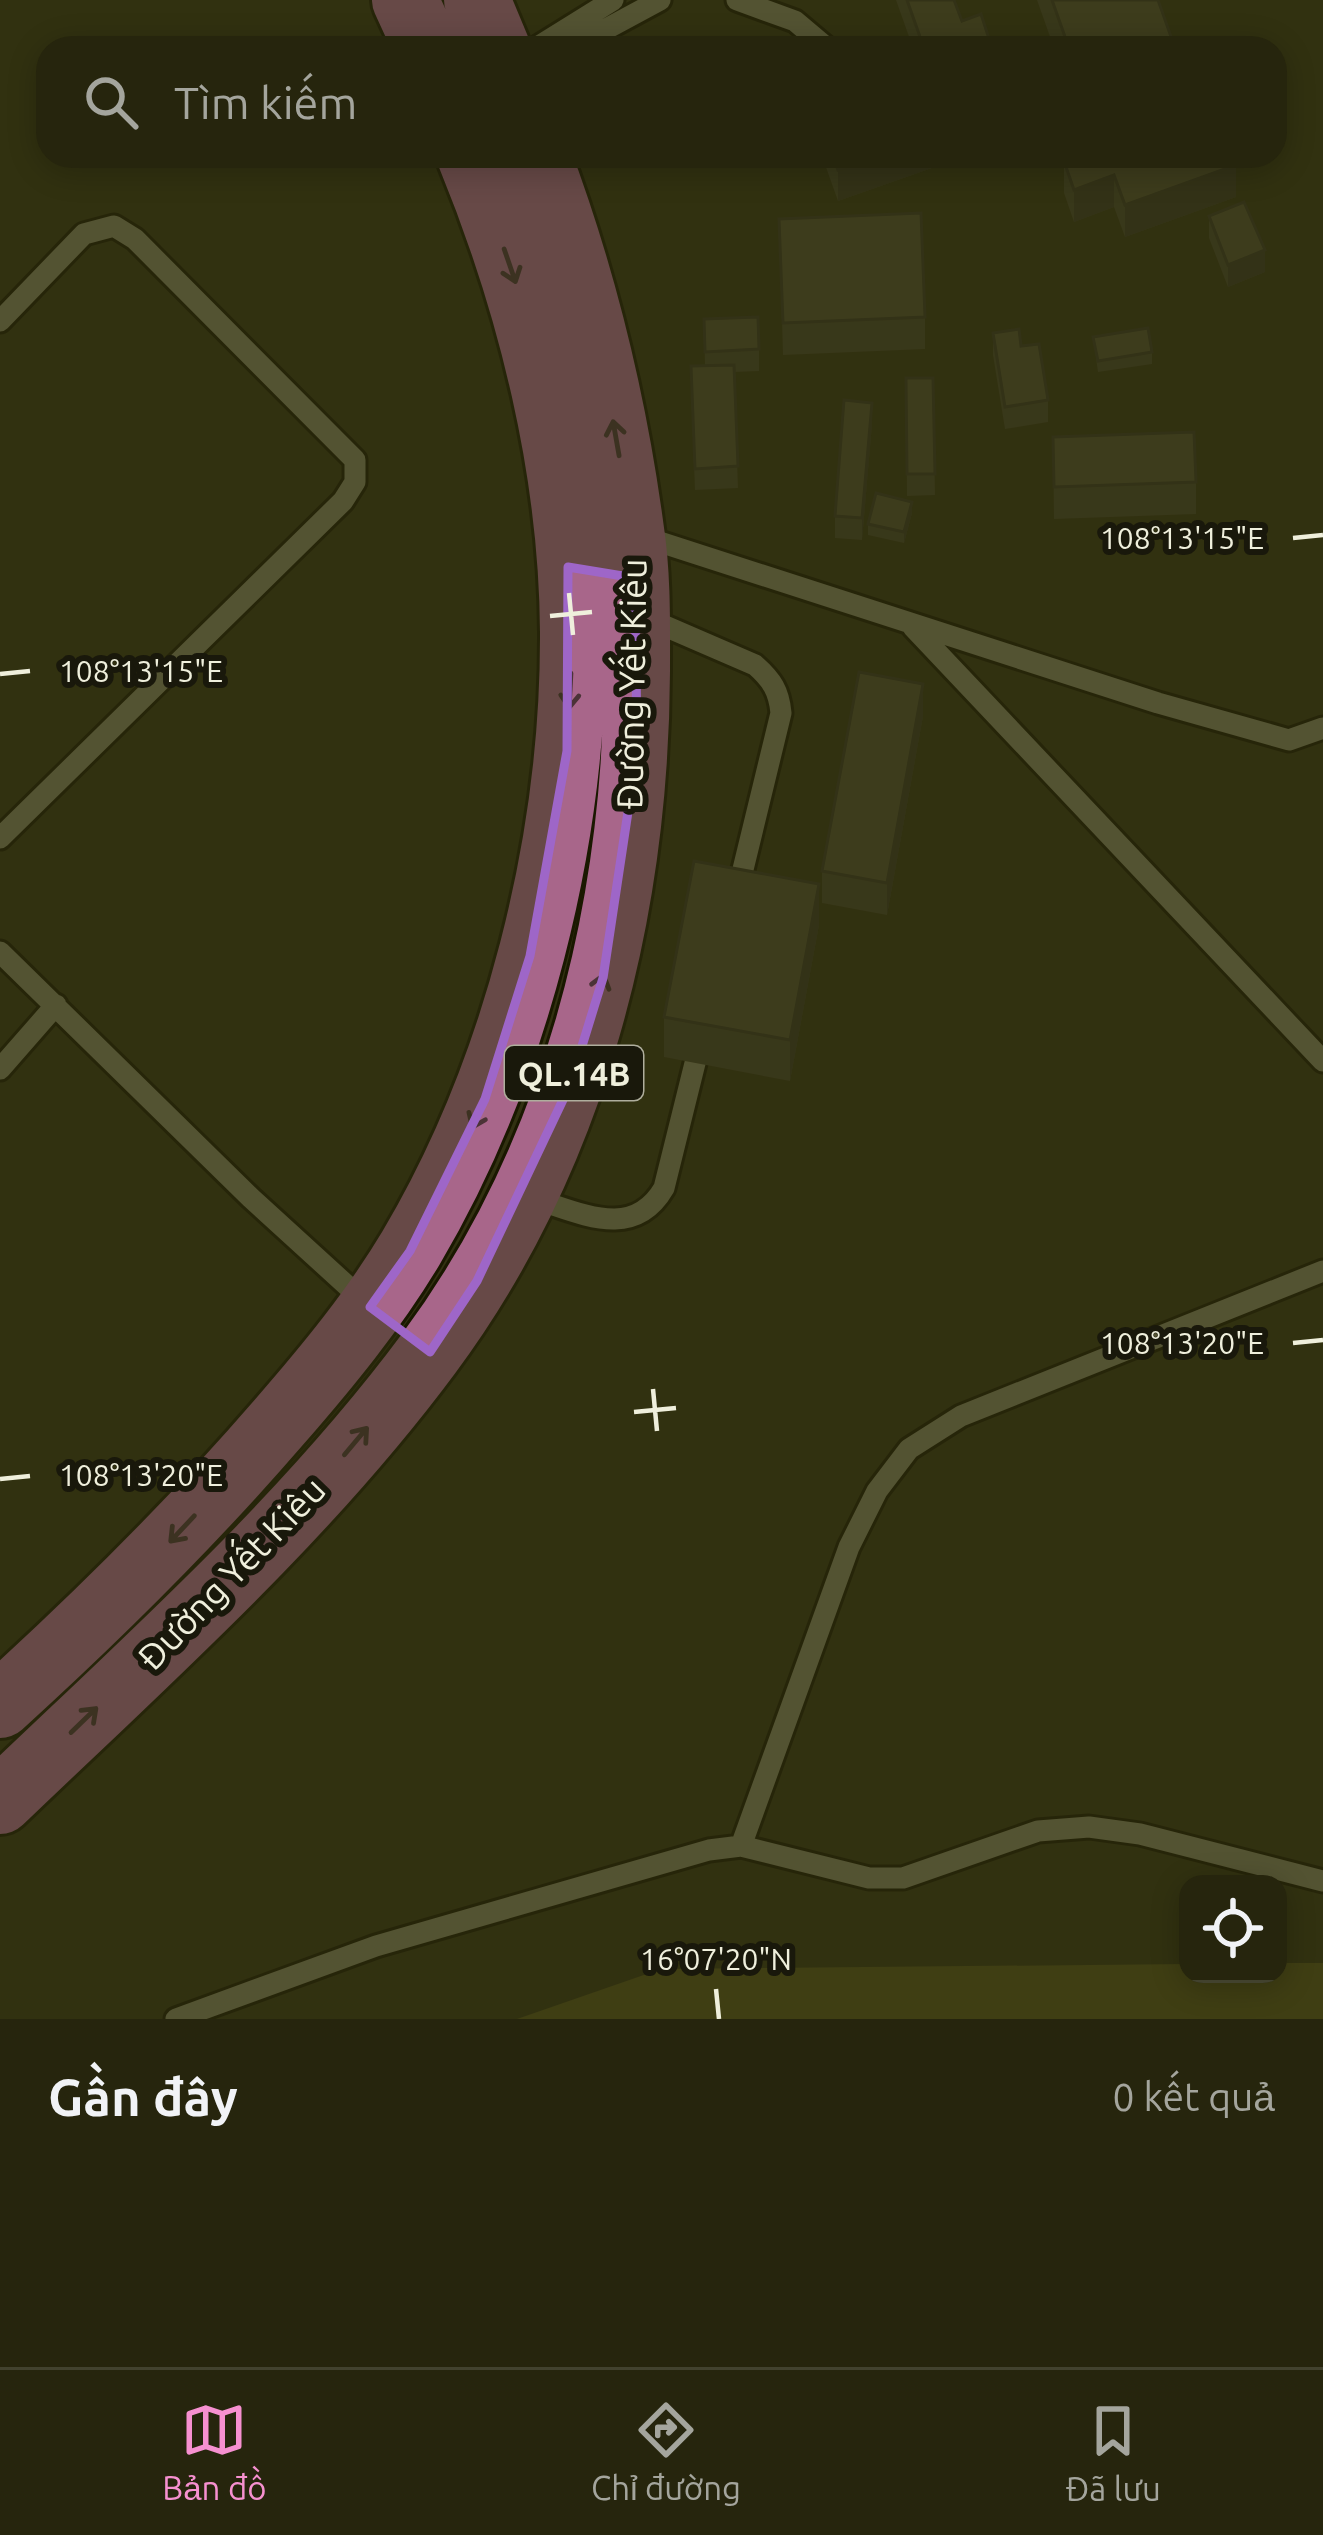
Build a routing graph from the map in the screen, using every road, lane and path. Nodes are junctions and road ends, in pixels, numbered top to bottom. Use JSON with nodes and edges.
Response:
{"nodes":[{"id":1,"x":405,"y":0,"type":"edge"},
{"id":2,"x":613,"y":0,"type":"edge"},
{"id":3,"x":660,"y":0,"type":"edge"},
{"id":4,"x":736,"y":0,"type":"edge"},
{"id":5,"x":522,"y":32,"type":"edge"},
{"id":6,"x":422,"y":36,"type":"edge"},
{"id":7,"x":813,"y":36,"type":"edge"},
{"id":8,"x":474,"y":168,"type":"edge"},
{"id":9,"x":542,"y":168,"type":"edge"},
{"id":10,"x":0,"y":321,"type":"edge"},
{"id":11,"x":568,"y":568,"type":"junction"},
{"id":12,"x":635,"y":575,"type":"junction"},
{"id":13,"x":909,"y":622,"type":"junction"},
{"id":14,"x":1323,"y":728,"type":"edge"},
{"id":15,"x":0,"y":838,"type":"edge"},
{"id":16,"x":731,"y":916,"type":"edge"},
{"id":17,"x":0,"y":952,"type":"edge"},
{"id":18,"x":56,"y":1006,"type":"junction"},
{"id":19,"x":709,"y":1007,"type":"edge"},
{"id":20,"x":1323,"y":1061,"type":"edge"},
{"id":21,"x":0,"y":1070,"type":"edge"},
{"id":22,"x":523,"y":1195,"type":"junction"},
{"id":23,"x":1323,"y":1271,"type":"edge"},
{"id":24,"x":370,"y":1307,"type":"junction"},
{"id":25,"x":430,"y":1352,"type":"junction"},
{"id":26,"x":0,"y":1705,"type":"edge"},
{"id":27,"x":0,"y":1801,"type":"edge"},
{"id":28,"x":741,"y":1846,"type":"junction"},
{"id":29,"x":1323,"y":1881,"type":"edge"},
{"id":30,"x":176,"y":2019,"type":"edge"}],
"edges":[{"from":1,"to":6,"type":"highway"},
{"from":2,"to":5,"type":"lane"},
{"from":3,"to":5,"type":"lane"},
{"from":4,"to":7,"type":"lane"},
{"from":8,"to":11,"type":"highway","name":"Đường Yết Kiêu","number":"QL.14B","one_way":true},
{"from":12,"to":9,"type":"highway","name":"Đường Yết Kiêu","number":"QL.14B","one_way":true},
{"from":10,"to":15,"type":"lane"},
{"from":11,"to":12,"type":"highway"},
{"from":11,"to":24,"type":"highway","name":"Đường Yết Kiêu","number":"QL.14B","one_way":true},
{"from":12,"to":13,"type":"lane"},
{"from":12,"to":16,"type":"lane"},
{"from":22,"to":12,"type":"highway","name":"Đường Yết Kiêu","number":"QL.14B","one_way":true},
{"from":13,"to":14,"type":"lane"},
{"from":13,"to":20,"type":"lane"},
{"from":17,"to":18,"type":"lane"},
{"from":18,"to":21,"type":"lane"},
{"from":18,"to":24,"type":"lane"},
{"from":19,"to":22,"type":"lane"},
{"from":22,"to":25,"type":"highway","name":"Đường Yết Kiêu","number":"QL.14B"},
{"from":23,"to":28,"type":"lane"},
{"from":24,"to":25,"type":"highway"},
{"from":24,"to":26,"type":"highway","name":"Đường Yết Kiêu","number":"QL.14B","one_way":true},
{"from":27,"to":25,"type":"highway","name":"Đường Yết Kiêu","number":"QL.14B","one_way":true},
{"from":28,"to":29,"type":"lane"},
{"from":28,"to":30,"type":"lane"}]}
